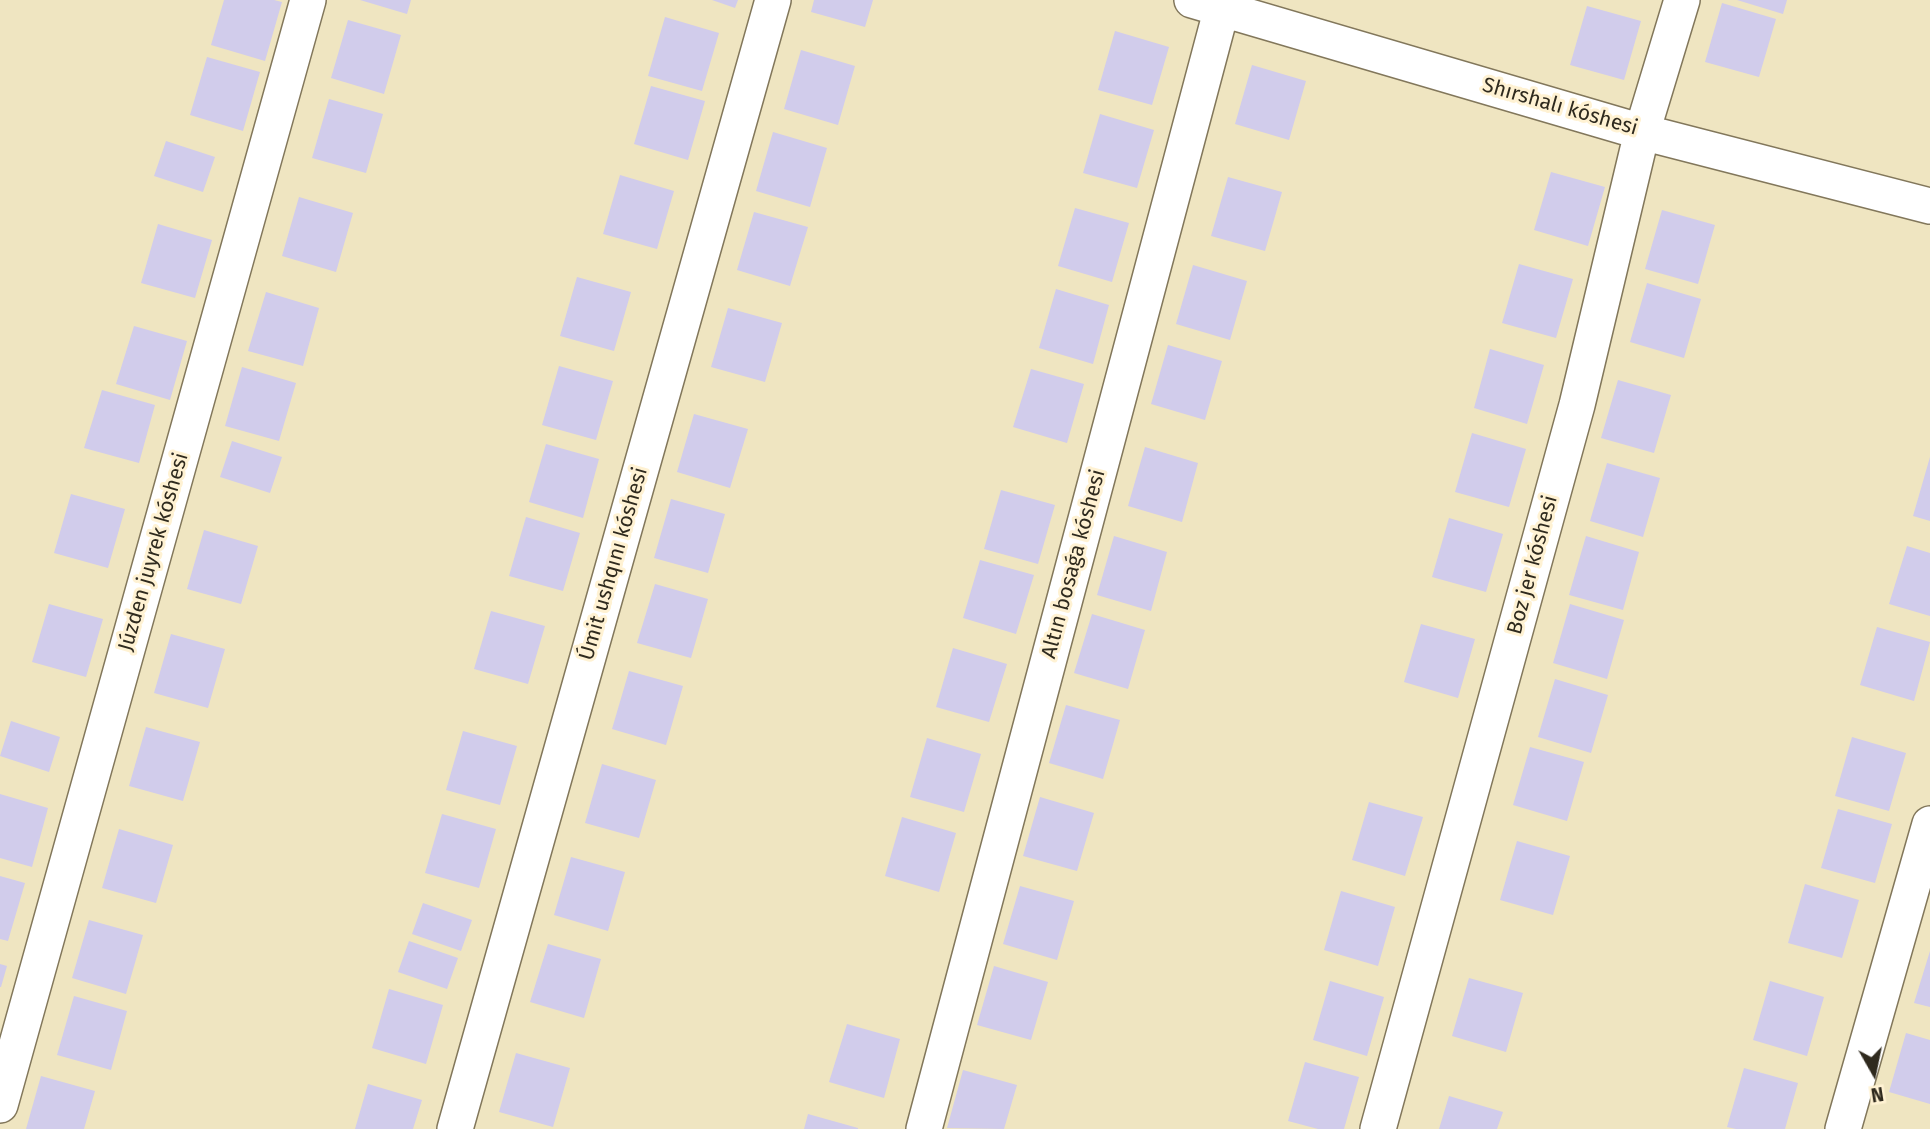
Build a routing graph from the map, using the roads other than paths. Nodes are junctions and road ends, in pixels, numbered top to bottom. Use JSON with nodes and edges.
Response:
{"nodes":[{"id":1,"x":308,"y":0,"type":"edge"},
{"id":2,"x":773,"y":0,"type":"edge"},
{"id":3,"x":1682,"y":0,"type":"edge"},
{"id":4,"x":1212,"y":3,"type":"edge"},
{"id":5,"x":1642,"y":132,"type":"junction"},
{"id":6,"x":1930,"y":206,"type":"edge"},
{"id":7,"x":1930,"y":824,"type":"edge"},
{"id":8,"x":0,"y":1105,"type":"edge"},
{"id":9,"x":455,"y":1129,"type":"edge"},
{"id":10,"x":924,"y":1129,"type":"edge"},
{"id":11,"x":1378,"y":1129,"type":"edge"},
{"id":12,"x":1843,"y":1129,"type":"edge"}],
"edges":[{"from":1,"to":8,"type":"street","name":"Júzden juyrek kóshesi"},
{"from":2,"to":9,"type":"street","name":"Úmit ushqını kóshesi"},
{"from":3,"to":5,"type":"street","name":"Boz jer kóshesi"},
{"from":4,"to":5,"type":"street","name":"Shırshalı kóshesi"},
{"from":4,"to":10,"type":"street","name":"Altın bosaǵa kóshesi"},
{"from":5,"to":6,"type":"street","name":"Shırshalı kóshesi"},
{"from":5,"to":11,"type":"street","name":"Boz jer kóshesi"},
{"from":7,"to":12,"type":"street"}]}
